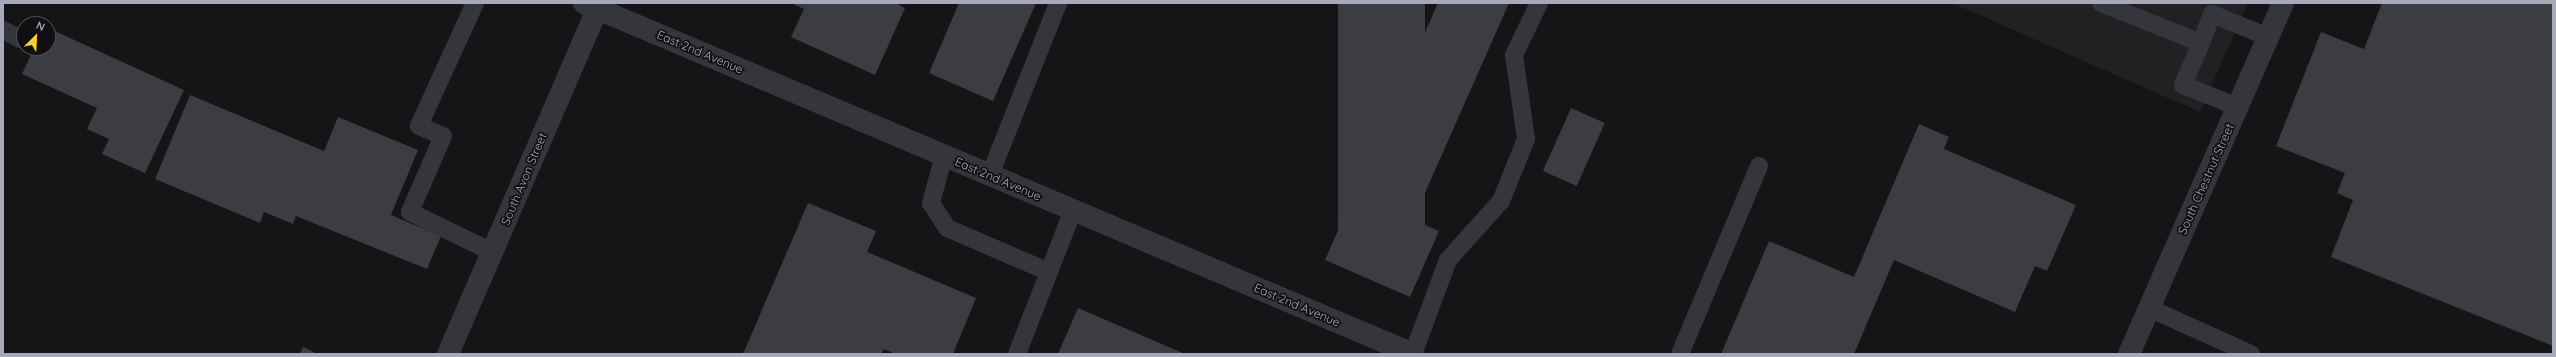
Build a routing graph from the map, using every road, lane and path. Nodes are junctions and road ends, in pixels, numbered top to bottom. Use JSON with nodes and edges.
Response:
{"nodes":[{"id":1,"x":475,"y":3,"type":"edge"},
{"id":2,"x":1058,"y":3,"type":"edge"},
{"id":3,"x":1539,"y":3,"type":"edge"},
{"id":4,"x":2101,"y":3,"type":"edge"},
{"id":5,"x":2283,"y":3,"type":"edge"},
{"id":6,"x":594,"y":5,"type":"edge"},
{"id":7,"x":3,"y":30,"type":"edge"},
{"id":8,"x":16,"y":37,"type":"edge"},
{"id":9,"x":2268,"y":37,"type":"junction"},
{"id":10,"x":2201,"y":43,"type":"junction"},
{"id":11,"x":2238,"y":107,"type":"junction"},
{"id":12,"x":944,"y":155,"type":"junction"},
{"id":13,"x":1759,"y":166,"type":"dead end"},
{"id":14,"x":990,"y":175,"type":"junction"},
{"id":15,"x":1073,"y":210,"type":"junction"},
{"id":16,"x":492,"y":252,"type":"junction"},
{"id":17,"x":1049,"y":272,"type":"junction"},
{"id":18,"x":2149,"y":308,"type":"junction"},
{"id":19,"x":2247,"y":353,"type":"edge"},
{"id":20,"x":448,"y":354,"type":"edge"},
{"id":21,"x":1017,"y":354,"type":"edge"},
{"id":22,"x":1413,"y":354,"type":"edge"},
{"id":23,"x":1680,"y":354,"type":"edge"},
{"id":24,"x":2129,"y":354,"type":"edge"}],
"edges":[{"from":1,"to":16,"type":"lane"},
{"from":2,"to":14,"type":"lane"},
{"from":3,"to":22,"type":"lane"},
{"from":4,"to":10,"type":"lane"},
{"from":5,"to":9,"type":"street","name":"South Chestnut Street"},
{"from":6,"to":12,"type":"street","name":"East 2nd Avenue"},
{"from":6,"to":16,"type":"street","name":"South Avon Street"},
{"from":7,"to":8,"type":"lane"},
{"from":9,"to":10,"type":"lane"},
{"from":9,"to":11,"type":"street","name":"South Chestnut Street"},
{"from":10,"to":11,"type":"lane"},
{"from":11,"to":18,"type":"street","name":"South Chestnut Street"},
{"from":12,"to":14,"type":"street","name":"East 2nd Avenue"},
{"from":12,"to":17,"type":"lane"},
{"from":13,"to":23,"type":"lane"},
{"from":14,"to":15,"type":"street","name":"East 2nd Avenue"},
{"from":15,"to":17,"type":"lane"},
{"from":15,"to":22,"type":"street","name":"East 2nd Avenue"},
{"from":16,"to":20,"type":"street","name":"South Avon Street"},
{"from":17,"to":21,"type":"lane"},
{"from":18,"to":19,"type":"lane"},
{"from":18,"to":24,"type":"street","name":"South Chestnut Street"}]}
